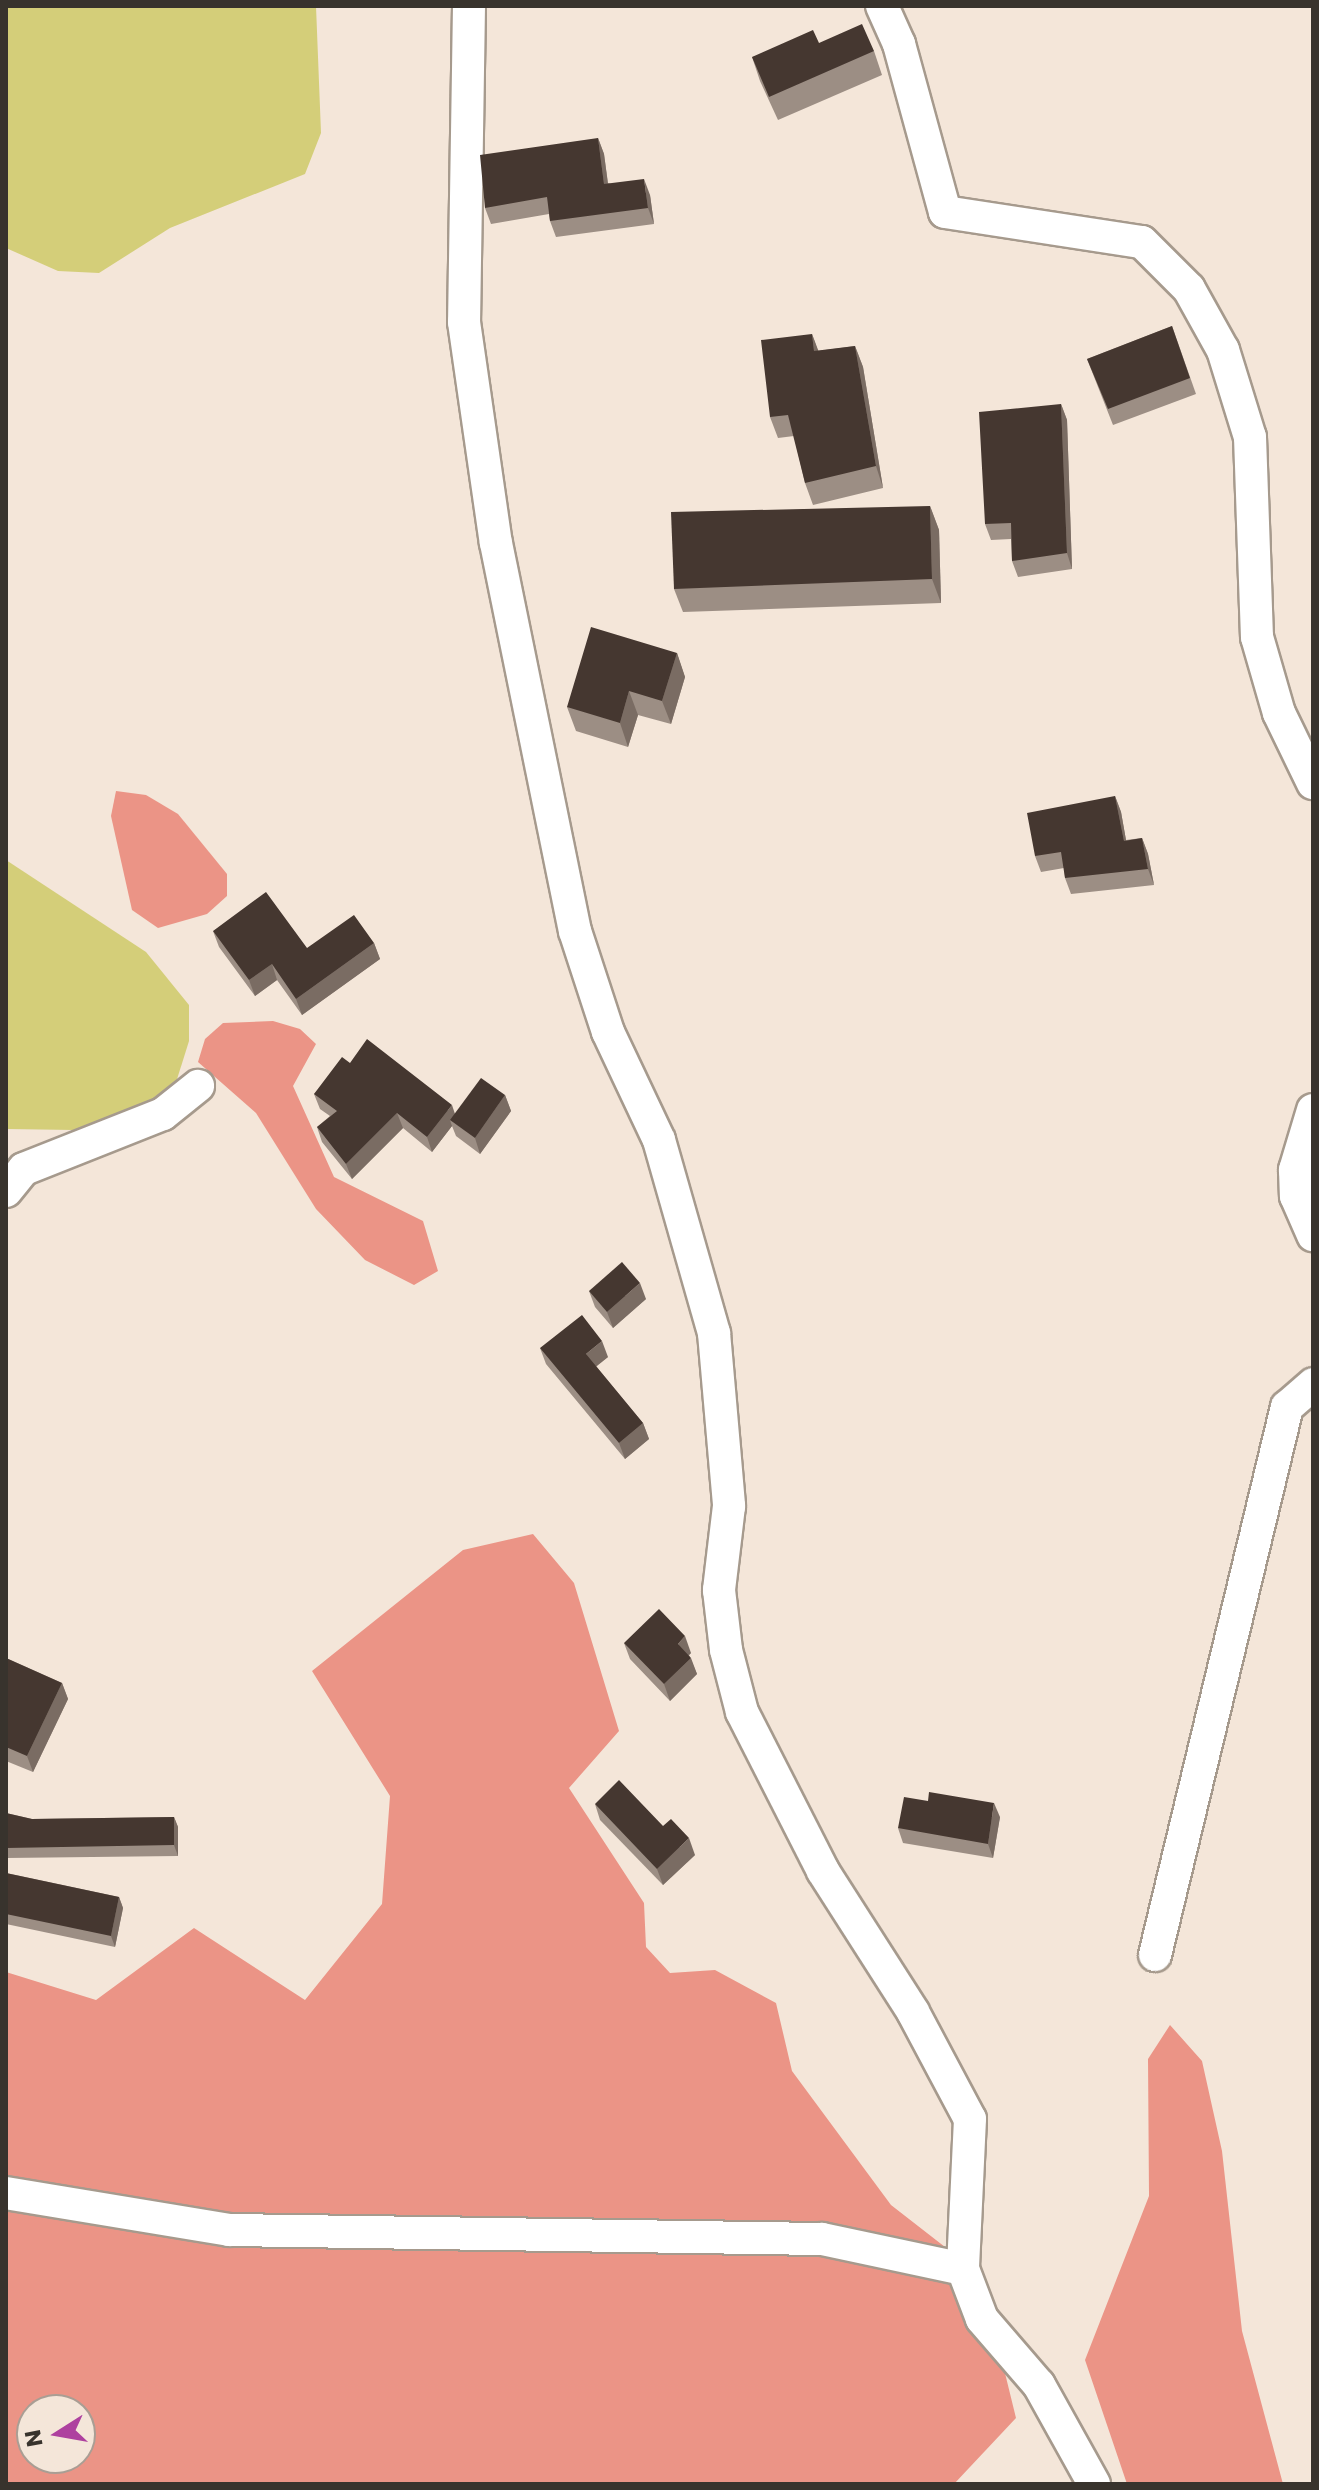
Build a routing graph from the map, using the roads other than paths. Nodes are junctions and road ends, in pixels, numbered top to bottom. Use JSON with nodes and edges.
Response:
{"nodes":[{"id":1,"x":469,"y":6,"type":"edge"},
{"id":2,"x":882,"y":6,"type":"edge"},
{"id":3,"x":1313,"y":783,"type":"edge"},
{"id":4,"x":198,"y":1086,"type":"dead end"},
{"id":5,"x":1313,"y":1110,"type":"edge"},
{"id":6,"x":6,"y":1191,"type":"edge"},
{"id":7,"x":1313,"y":1235,"type":"edge"},
{"id":8,"x":1313,"y":1384,"type":"edge"},
{"id":9,"x":1155,"y":1955,"type":"dead end"},
{"id":10,"x":6,"y":2193,"type":"edge"},
{"id":11,"x":963,"y":2269,"type":"junction"},
{"id":12,"x":1094,"y":2484,"type":"edge"}],
"edges":[{"from":1,"to":11,"type":"street"},
{"from":2,"to":3,"type":"street"},
{"from":4,"to":6,"type":"street"},
{"from":5,"to":7,"type":"street"},
{"from":8,"to":9,"type":"street"},
{"from":10,"to":11,"type":"street"},
{"from":11,"to":12,"type":"street"}]}
